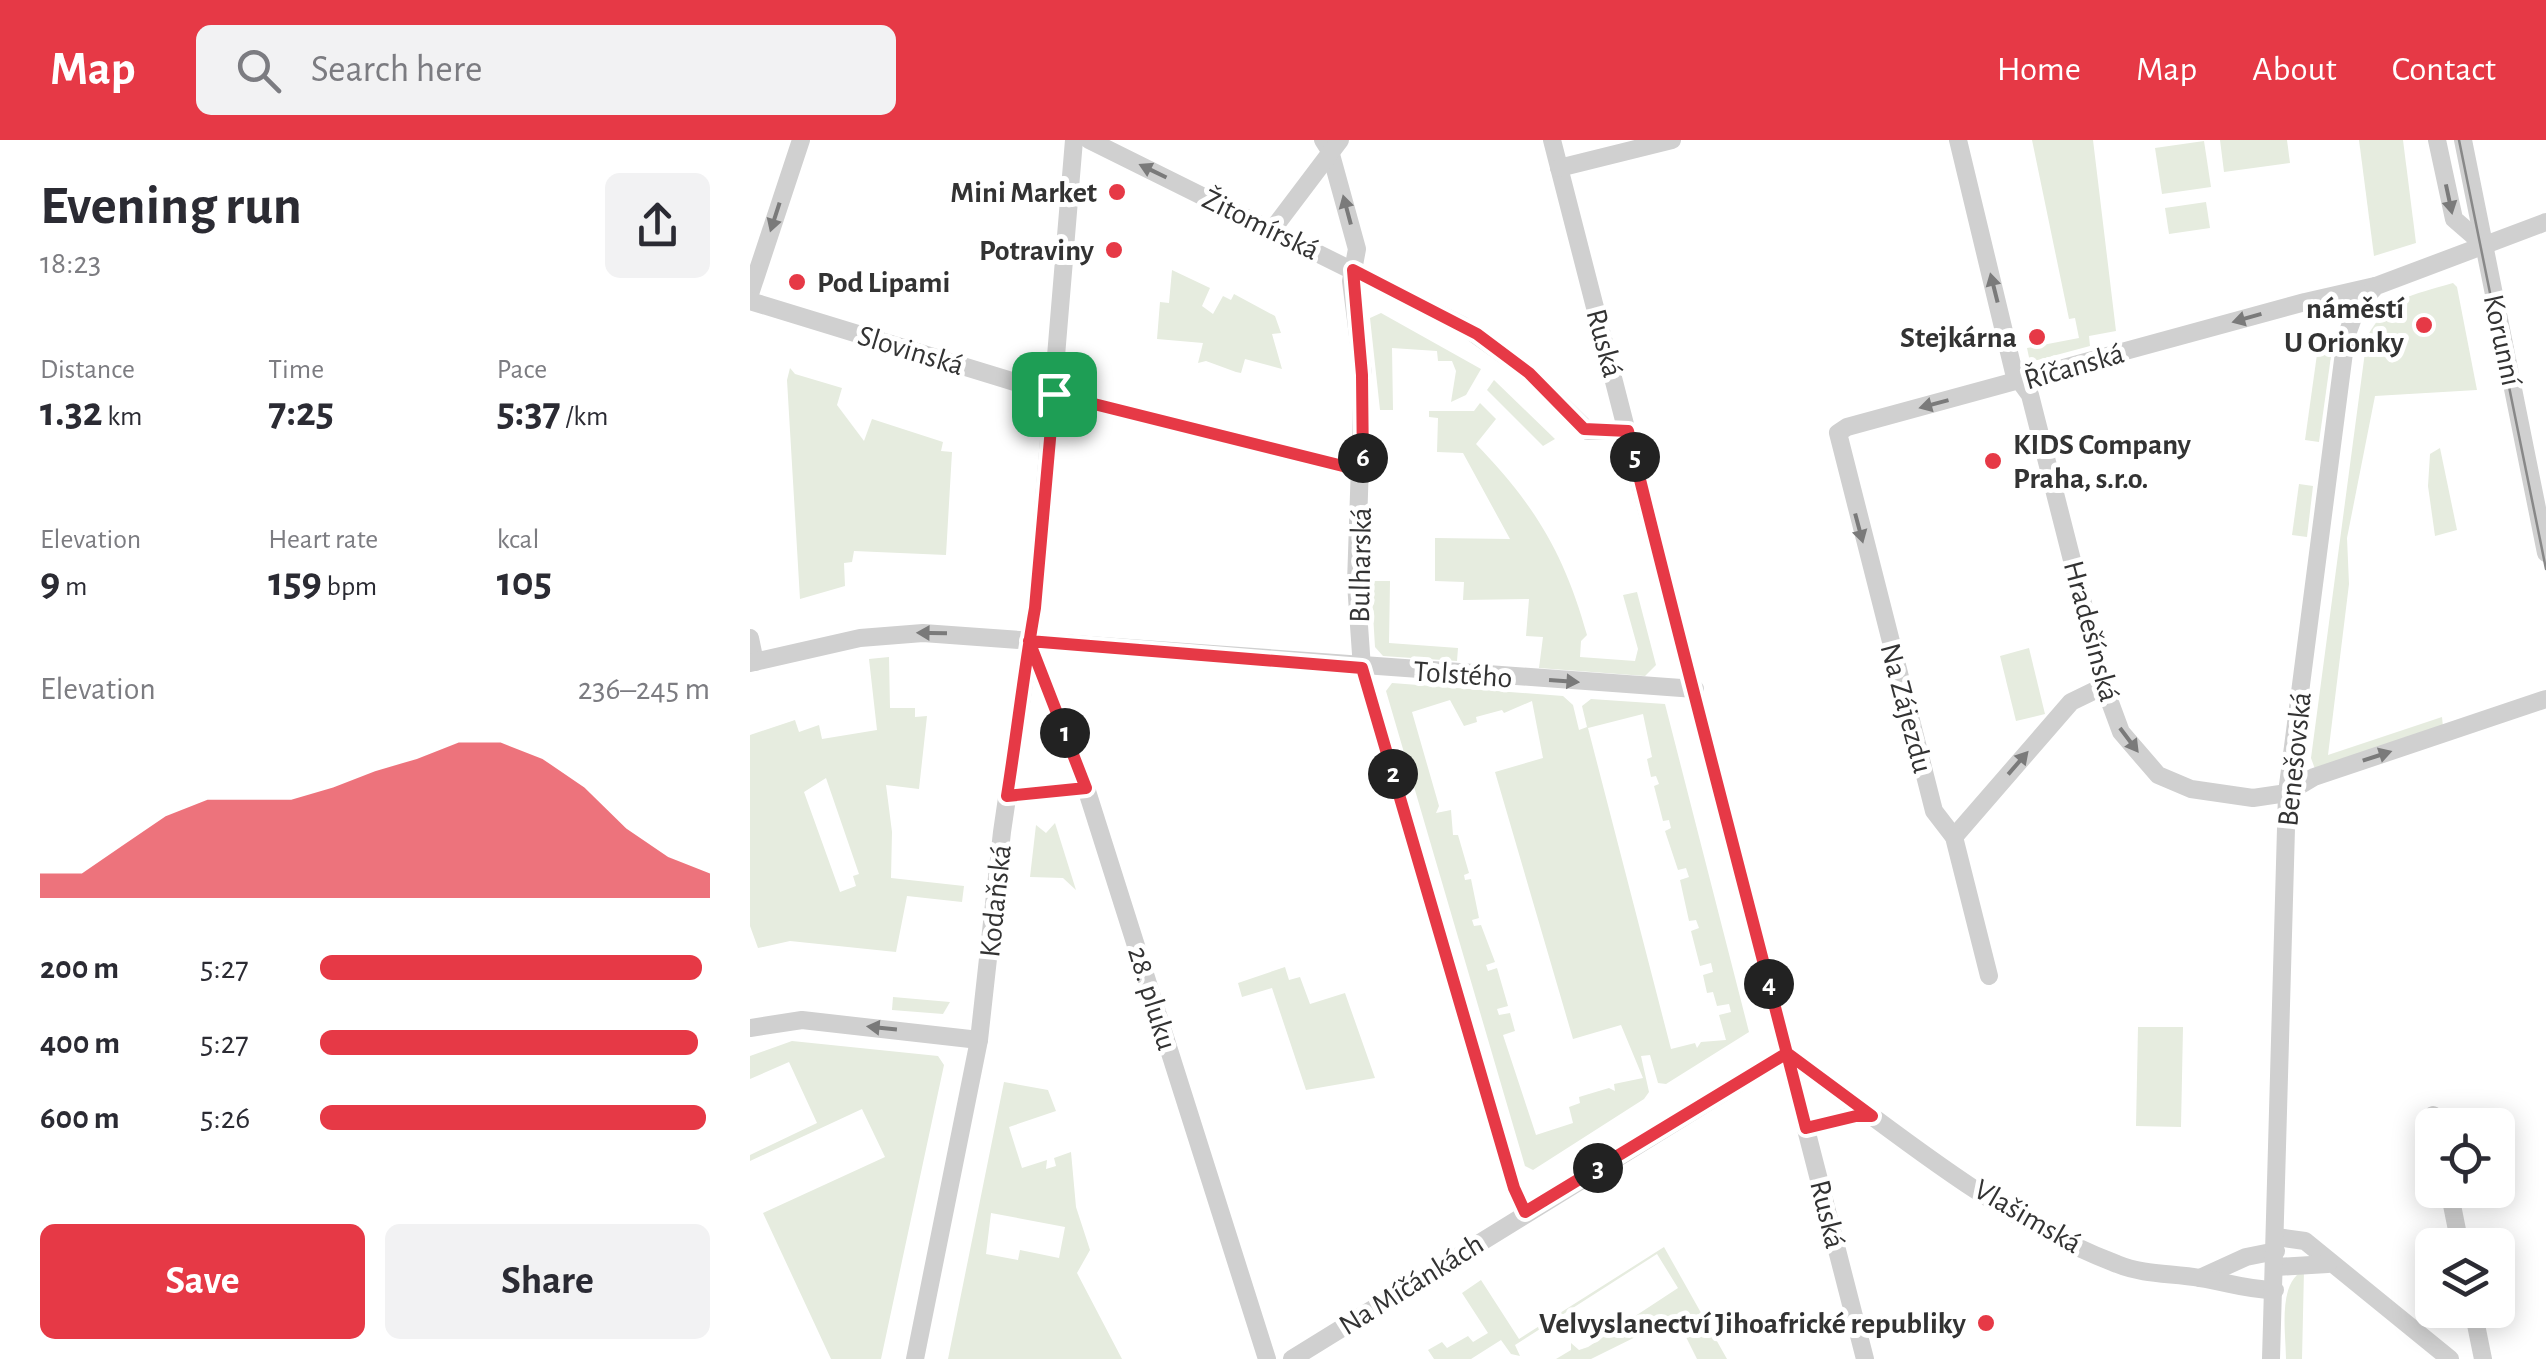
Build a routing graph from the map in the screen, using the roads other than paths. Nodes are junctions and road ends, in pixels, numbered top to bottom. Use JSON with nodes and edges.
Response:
{"nodes":[{"id":1,"x":801,"y":140,"type":"edge"},
{"id":2,"x":1074,"y":140,"type":"edge"},
{"id":3,"x":1089,"y":140,"type":"edge"},
{"id":4,"x":1552,"y":140,"type":"edge"},
{"id":5,"x":1672,"y":140,"type":"edge"},
{"id":6,"x":1958,"y":140,"type":"edge"},
{"id":7,"x":2438,"y":140,"type":"edge"},
{"id":8,"x":2463,"y":140,"type":"edge"},
{"id":9,"x":1331,"y":144,"type":"edge"},
{"id":10,"x":1560,"y":168,"type":"junction"},
{"id":11,"x":2546,"y":222,"type":"edge"},
{"id":12,"x":1272,"y":230,"type":"junction"},
{"id":13,"x":2484,"y":245,"type":"junction"},
{"id":14,"x":1353,"y":270,"type":"junction"},
{"id":15,"x":2376,"y":286,"type":"junction"},
{"id":16,"x":750,"y":298,"type":"edge"},
{"id":17,"x":2312,"y":301,"type":"junction"},
{"id":18,"x":2346,"y":337,"type":"junction"},
{"id":19,"x":2020,"y":381,"type":"junction"},
{"id":20,"x":1054,"y":394,"type":"junction"},
{"id":21,"x":1628,"y":431,"type":"junction"},
{"id":22,"x":1838,"y":433,"type":"joint"},
{"id":23,"x":1363,"y":471,"type":"junction"},
{"id":24,"x":2538,"y":471,"type":"edge"},
{"id":25,"x":2546,"y":553,"type":"edge"},
{"id":26,"x":750,"y":638,"type":"edge"},
{"id":27,"x":1029,"y":641,"type":"junction"},
{"id":28,"x":753,"y":663,"type":"edge"},
{"id":29,"x":1362,"y":668,"type":"junction"},
{"id":30,"x":2104,"y":686,"type":"junction"},
{"id":31,"x":1695,"y":688,"type":"junction"},
{"id":32,"x":2546,"y":699,"type":"edge"},
{"id":33,"x":1086,"y":788,"type":"junction"},
{"id":34,"x":2287,"y":793,"type":"junction"},
{"id":35,"x":1007,"y":796,"type":"junction"},
{"id":36,"x":1954,"y":837,"type":"junction"},
{"id":37,"x":1990,"y":976,"type":"dead end"},
{"id":38,"x":750,"y":1028,"type":"edge"},
{"id":39,"x":979,"y":1040,"type":"junction"},
{"id":40,"x":1787,"y":1053,"type":"junction"},
{"id":41,"x":1872,"y":1116,"type":"junction"},
{"id":42,"x":1806,"y":1128,"type":"junction"},
{"id":43,"x":1525,"y":1212,"type":"junction"},
{"id":44,"x":2276,"y":1252,"type":"junction"},
{"id":45,"x":2328,"y":1264,"type":"junction"},
{"id":46,"x":2200,"y":1278,"type":"junction"},
{"id":47,"x":2275,"y":1290,"type":"junction"},
{"id":48,"x":2478,"y":1328,"type":"edge"},
{"id":49,"x":914,"y":1359,"type":"edge"},
{"id":50,"x":1267,"y":1359,"type":"edge"},
{"id":51,"x":1292,"y":1359,"type":"edge"},
{"id":52,"x":1865,"y":1359,"type":"edge"},
{"id":53,"x":2271,"y":1359,"type":"edge"},
{"id":54,"x":2450,"y":1359,"type":"edge"},
{"id":55,"x":2484,"y":1359,"type":"edge"}],
"edges":[{"from":1,"to":16,"type":"street","one_way":true},
{"from":2,"to":20,"type":"street","name":"Kodaňská"},
{"from":12,"to":3,"type":"street","name":"Žitomírská","one_way":true},
{"from":4,"to":10,"type":"street","name":"Ruská"},
{"from":5,"to":10,"type":"street"},
{"from":19,"to":6,"type":"street","name":"Hradešínská","one_way":true},
{"from":7,"to":13,"type":"street","one_way":true},
{"from":8,"to":13,"type":"street","name":"Korunní"},
{"from":9,"to":12,"type":"street"},
{"from":14,"to":9,"type":"street","name":"Bulharská","one_way":true},
{"from":10,"to":21,"type":"street","name":"Ruská"},
{"from":11,"to":13,"type":"street"},
{"from":12,"to":14,"type":"street","name":"Žitomírská"},
{"from":13,"to":15,"type":"street"},
{"from":13,"to":24,"type":"street","name":"Korunní"},
{"from":14,"to":21,"type":"street","name":"Žitomírská"},
{"from":14,"to":23,"type":"street","name":"Bulharská"},
{"from":15,"to":17,"type":"street","name":"Říčanská"},
{"from":15,"to":18,"type":"street","name":"Benešovská"},
{"from":16,"to":20,"type":"street","name":"Slovinská"},
{"from":17,"to":18,"type":"street"},
{"from":17,"to":19,"type":"street","name":"Říčanská","one_way":true},
{"from":18,"to":34,"type":"street","name":"Benešovská"},
{"from":19,"to":22,"type":"street","name":"Říčanská","one_way":true},
{"from":19,"to":30,"type":"street","name":"Hradešínská"},
{"from":20,"to":23,"type":"street","name":"Slovinská"},
{"from":20,"to":27,"type":"street","name":"Kodaňská"},
{"from":21,"to":31,"type":"street","name":"Ruská"},
{"from":22,"to":36,"type":"street","name":"Na Zájezdu","one_way":true},
{"from":23,"to":29,"type":"street","name":"Bulharská"},
{"from":24,"to":25,"type":"street","name":"Korunní"},
{"from":26,"to":28,"type":"street"},
{"from":27,"to":28,"type":"street","name":"Tolstého","one_way":true},
{"from":27,"to":29,"type":"street","name":"Tolstého"},
{"from":27,"to":33,"type":"street","name":"28. pluku"},
{"from":27,"to":35,"type":"street","name":"Kodaňská"},
{"from":29,"to":31,"type":"street","name":"Tolstého","one_way":true},
{"from":29,"to":43,"type":"street","name":"Bulharská"},
{"from":30,"to":34,"type":"street","name":"Hradešínská","one_way":true},
{"from":36,"to":30,"type":"street","one_way":true},
{"from":31,"to":40,"type":"street","name":"Ruská"},
{"from":34,"to":32,"type":"street","name":"Hradešínská","one_way":true},
{"from":33,"to":35,"type":"street"},
{"from":33,"to":50,"type":"street","name":"28. pluku"},
{"from":34,"to":44,"type":"street","name":"Benešovská"},
{"from":35,"to":39,"type":"street","name":"Kodaňská"},
{"from":36,"to":37,"type":"street","name":"Na Zájezdu"},
{"from":39,"to":38,"type":"street","one_way":true},
{"from":39,"to":49,"type":"street","name":"Kodaňská"},
{"from":40,"to":41,"type":"street","name":"Vlašimská"},
{"from":40,"to":42,"type":"street","name":"Ruská"},
{"from":40,"to":43,"type":"street","name":"Na Míčánkách"},
{"from":41,"to":42,"type":"street"},
{"from":41,"to":46,"type":"street","name":"Vlašimská"},
{"from":42,"to":52,"type":"street","name":"Ruská"},
{"from":43,"to":51,"type":"street","name":"Na Míčánkách"},
{"from":44,"to":45,"type":"street"},
{"from":44,"to":45,"type":"street"},
{"from":44,"to":46,"type":"street"},
{"from":44,"to":47,"type":"street","name":"Benešovská"},
{"from":45,"to":54,"type":"street"},
{"from":46,"to":47,"type":"street","name":"Vlašimská"},
{"from":47,"to":53,"type":"street","name":"Benešovská"},
{"from":48,"to":55,"type":"street"}]}
